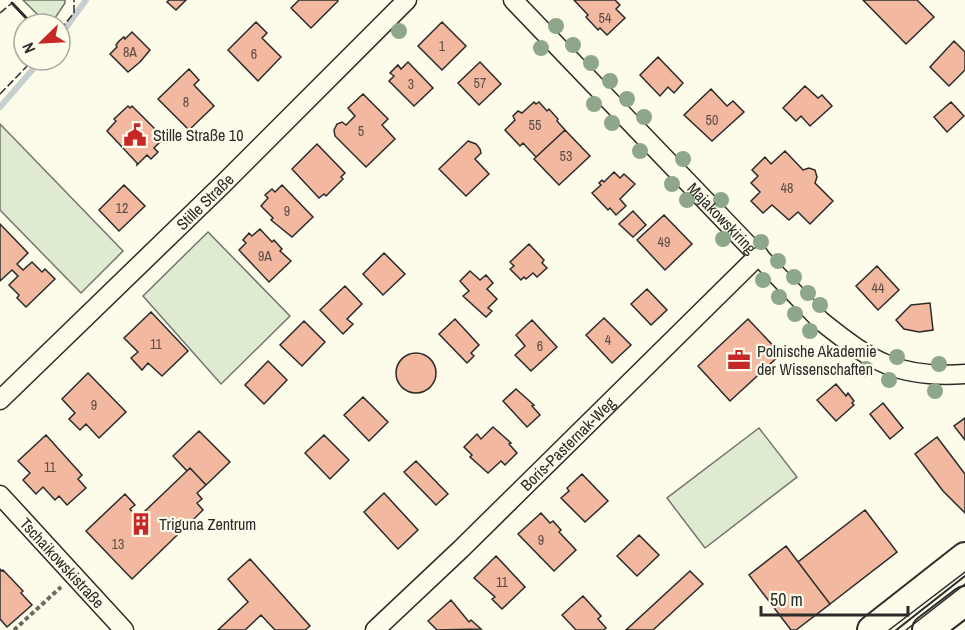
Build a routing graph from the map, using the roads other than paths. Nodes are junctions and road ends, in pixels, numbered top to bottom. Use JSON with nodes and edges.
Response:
{"nodes":[{"id":1,"x":407,"y":0,"type":"edge"},
{"id":2,"x":517,"y":1,"type":"edge"},
{"id":3,"x":759,"y":255,"type":"junction"},
{"id":4,"x":965,"y":374,"type":"edge"},
{"id":5,"x":0,"y":400,"type":"edge"},
{"id":6,"x":0,"y":495,"type":"edge"},
{"id":7,"x":965,"y":557,"type":"edge"},
{"id":8,"x":965,"y":601,"type":"edge"},
{"id":9,"x":124,"y":630,"type":"edge"},
{"id":10,"x":375,"y":630,"type":"edge"},
{"id":11,"x":872,"y":630,"type":"edge"},
{"id":12,"x":927,"y":630,"type":"edge"}],
"edges":[{"from":1,"to":5,"type":"street","name":"Stille Straße"},
{"from":2,"to":3,"type":"street","name":"Majakowskiring"},
{"from":3,"to":4,"type":"street","name":"Majakowskiring"},
{"from":3,"to":10,"type":"street","name":"Boris-Pasternak-Weg"},
{"from":6,"to":9,"type":"street","name":"Tschaikowskistraße"},
{"from":7,"to":11,"type":"main road"},
{"from":8,"to":12,"type":"main road"}]}
